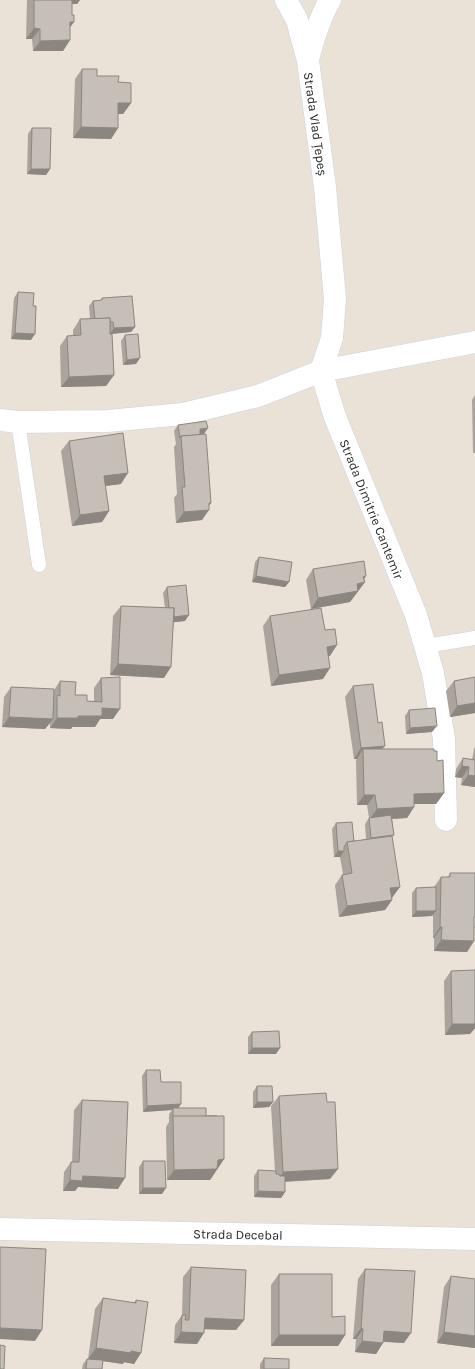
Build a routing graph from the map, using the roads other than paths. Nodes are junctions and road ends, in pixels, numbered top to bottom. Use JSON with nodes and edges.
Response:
{"nodes":[{"id":1,"x":286,"y":0,"type":"edge"},
{"id":2,"x":330,"y":0,"type":"edge"},
{"id":3,"x":308,"y":61,"type":"junction"},
{"id":4,"x":475,"y":342,"type":"edge"},
{"id":5,"x":321,"y":371,"type":"junction"},
{"id":6,"x":9,"y":421,"type":"edge"},
{"id":7,"x":39,"y":565,"type":"dead end"},
{"id":8,"x":475,"y":638,"type":"edge"},
{"id":9,"x":426,"y":646,"type":"junction"},
{"id":10,"x":446,"y":820,"type":"dead end"},
{"id":11,"x":0,"y":1229,"type":"edge"},
{"id":12,"x":475,"y":1239,"type":"edge"}],
"edges":[{"from":1,"to":3,"type":"street","name":"Strada Vlad Țepeș"},
{"from":2,"to":3,"type":"street","name":"Strada Vlad Țepeș"},
{"from":3,"to":5,"type":"street","name":"Strada Vlad Țepeș"},
{"from":4,"to":5,"type":"street"},
{"from":5,"to":6,"type":"street"},
{"from":5,"to":9,"type":"street","name":"Strada Dimitrie Cantemir"},
{"from":6,"to":7,"type":"lane"},
{"from":8,"to":9,"type":"lane"},
{"from":9,"to":10,"type":"street","name":"Strada Dimitrie Cantemir"},
{"from":11,"to":12,"type":"street","name":"Strada Decebal"}]}
